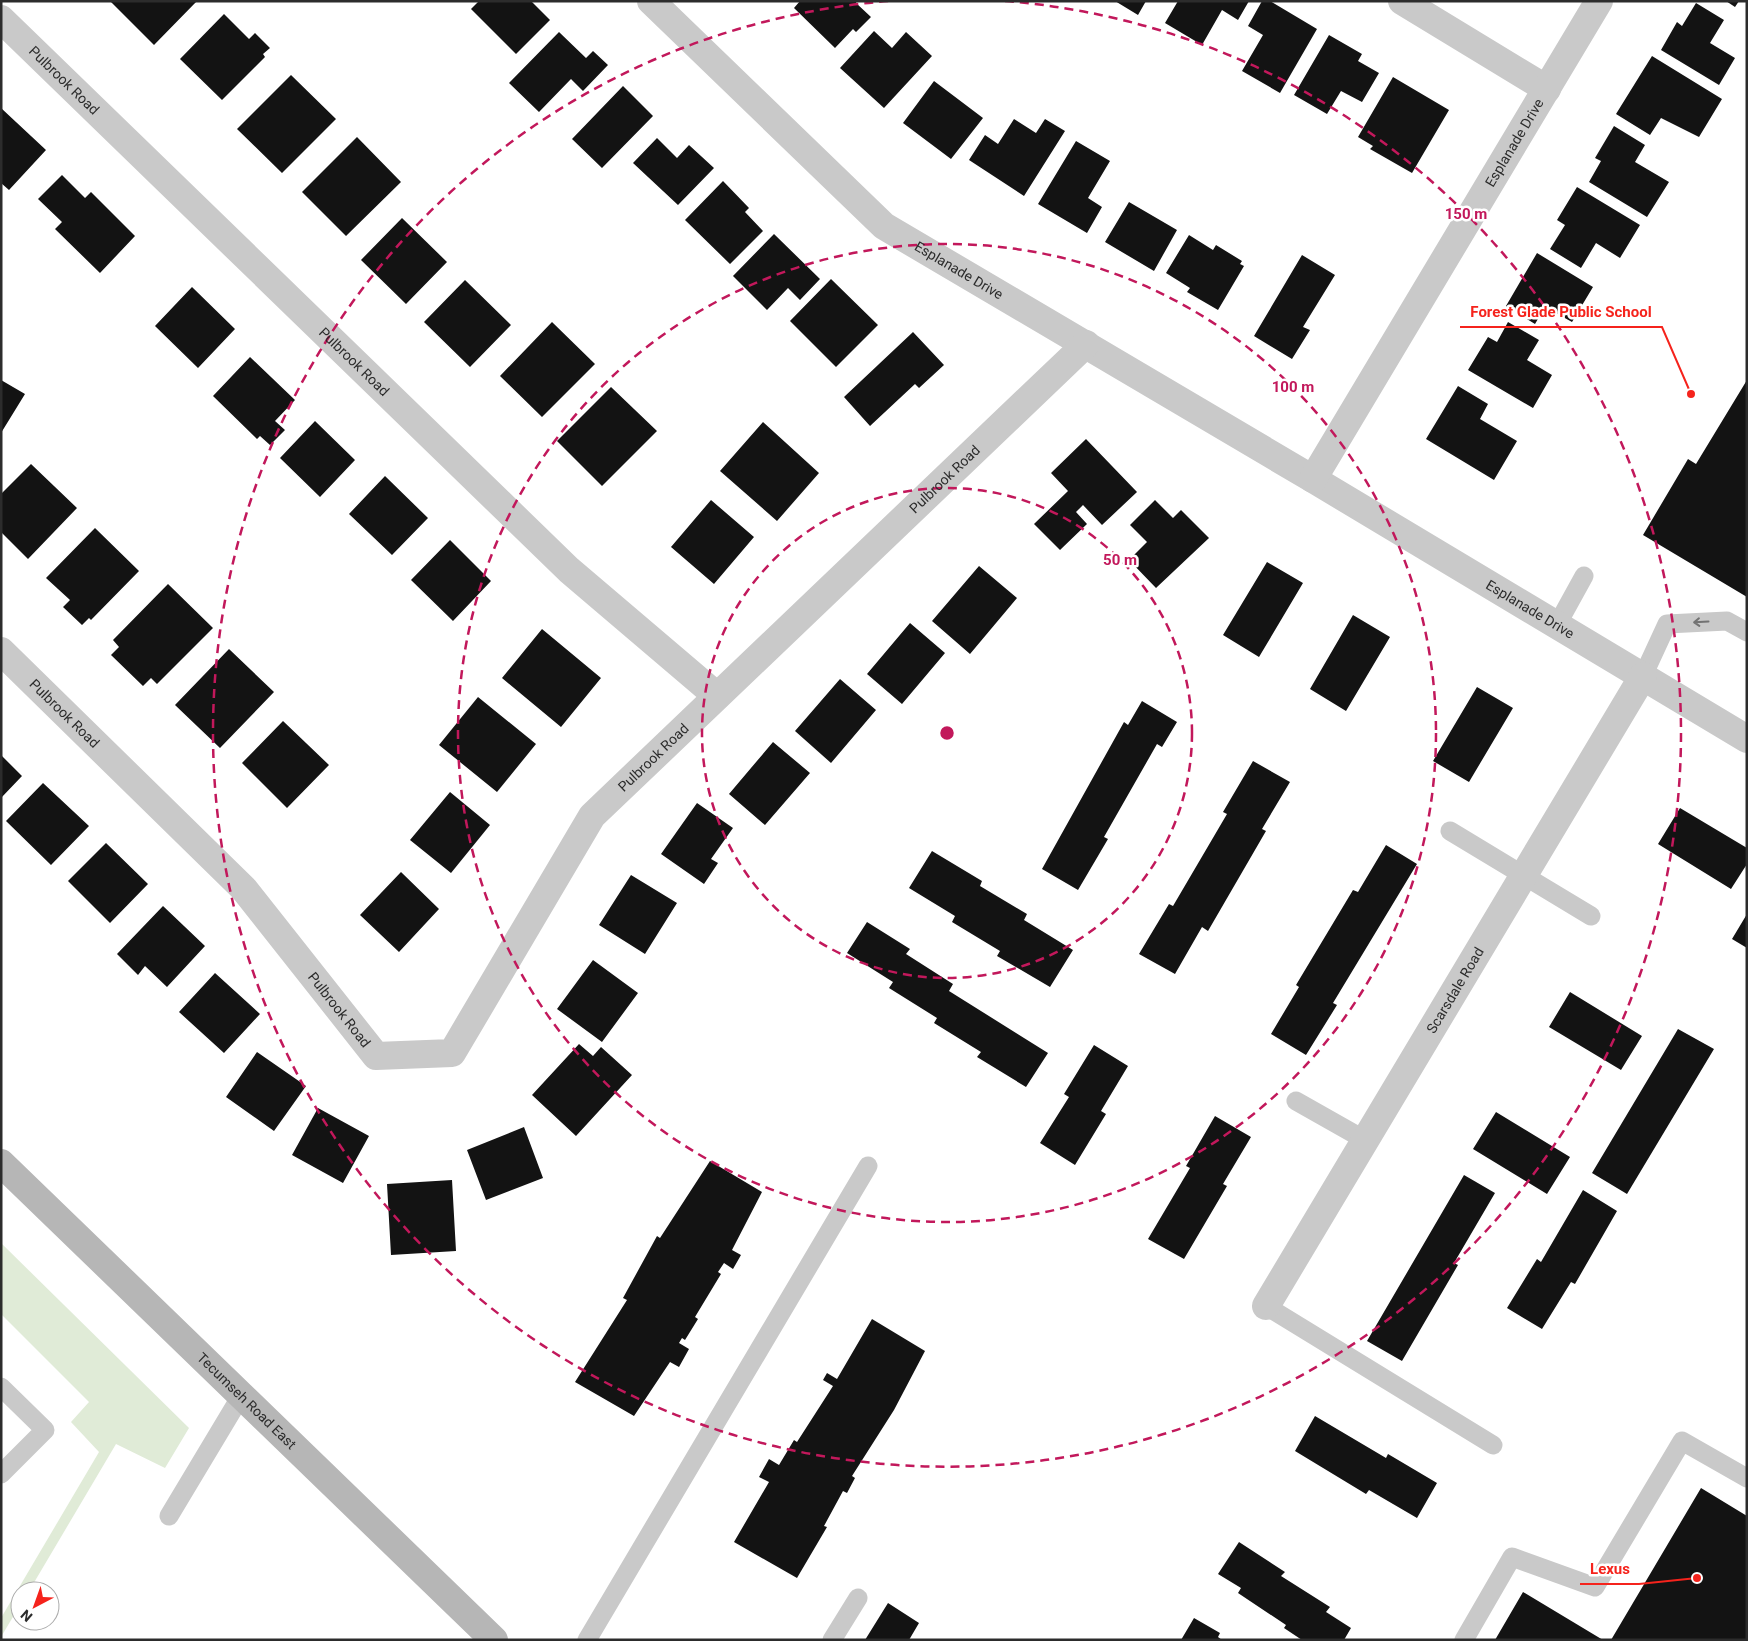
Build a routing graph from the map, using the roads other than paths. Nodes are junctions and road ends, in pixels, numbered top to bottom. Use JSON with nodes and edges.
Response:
{"nodes":[{"id":1,"x":651,"y":1,"type":"edge"},
{"id":2,"x":1402,"y":1,"type":"edge"},
{"id":3,"x":1599,"y":1,"type":"edge"},
{"id":4,"x":1,"y":19,"type":"edge"},
{"id":5,"x":1547,"y":89,"type":"junction"},
{"id":6,"x":1086,"y":344,"type":"junction"},
{"id":7,"x":1313,"y":479,"type":"junction"},
{"id":8,"x":1584,"y":576,"type":"dead end"},
{"id":9,"x":1557,"y":625,"type":"junction"},
{"id":10,"x":1747,"y":632,"type":"edge"},
{"id":11,"x":1,"y":651,"type":"edge"},
{"id":12,"x":1643,"y":676,"type":"junction"},
{"id":13,"x":717,"y":696,"type":"junction"},
{"id":14,"x":1747,"y":739,"type":"edge"},
{"id":15,"x":1450,"y":831,"type":"dead end"},
{"id":16,"x":1523,"y":876,"type":"junction"},
{"id":17,"x":1591,"y":916,"type":"dead end"},
{"id":18,"x":1296,"y":1101,"type":"dead end"},
{"id":19,"x":1365,"y":1140,"type":"junction"},
{"id":20,"x":1,"y":1163,"type":"edge"},
{"id":21,"x":868,"y":1166,"type":"dead end"},
{"id":22,"x":1266,"y":1306,"type":"joint"},
{"id":23,"x":1,"y":1387,"type":"edge"},
{"id":24,"x":241,"y":1396,"type":"junction"},
{"id":25,"x":1493,"y":1445,"type":"dead end"},
{"id":26,"x":1,"y":1474,"type":"edge"},
{"id":27,"x":1747,"y":1478,"type":"edge"},
{"id":28,"x":169,"y":1516,"type":"dead end"},
{"id":29,"x":858,"y":1598,"type":"dead end"},
{"id":30,"x":494,"y":1640,"type":"edge"},
{"id":31,"x":587,"y":1640,"type":"edge"},
{"id":32,"x":832,"y":1640,"type":"edge"},
{"id":33,"x":1464,"y":1640,"type":"edge"}],
"edges":[{"from":1,"to":6,"type":"street","name":"Esplanade Drive"},
{"from":2,"to":5,"type":"street","name":"Esplanade Drive"},
{"from":3,"to":5,"type":"street","name":"Esplanade Drive"},
{"from":4,"to":13,"type":"street","name":"Pulbrook Road"},
{"from":5,"to":7,"type":"street","name":"Esplanade Drive"},
{"from":6,"to":7,"type":"street","name":"Esplanade Drive"},
{"from":6,"to":13,"type":"street","name":"Pulbrook Road"},
{"from":7,"to":9,"type":"street","name":"Esplanade Drive"},
{"from":8,"to":9,"type":"lane"},
{"from":9,"to":12,"type":"street","name":"Esplanade Drive"},
{"from":10,"to":12,"type":"lane","one_way":true},
{"from":11,"to":13,"type":"street","name":"Pulbrook Road"},
{"from":12,"to":14,"type":"street","name":"Esplanade Drive"},
{"from":12,"to":16,"type":"street","name":"Scarsdale Road"},
{"from":15,"to":16,"type":"lane"},
{"from":16,"to":17,"type":"lane"},
{"from":16,"to":19,"type":"street","name":"Scarsdale Road"},
{"from":18,"to":19,"type":"lane"},
{"from":19,"to":22,"type":"street","name":"Scarsdale Road"},
{"from":20,"to":24,"type":"main road","name":"Tecumseh Road East"},
{"from":21,"to":31,"type":"lane"},
{"from":22,"to":25,"type":"lane"},
{"from":23,"to":26,"type":"lane"},
{"from":24,"to":28,"type":"lane"},
{"from":24,"to":30,"type":"main road","name":"Tecumseh Road East"},
{"from":27,"to":33,"type":"lane"},
{"from":29,"to":32,"type":"lane"}]}
